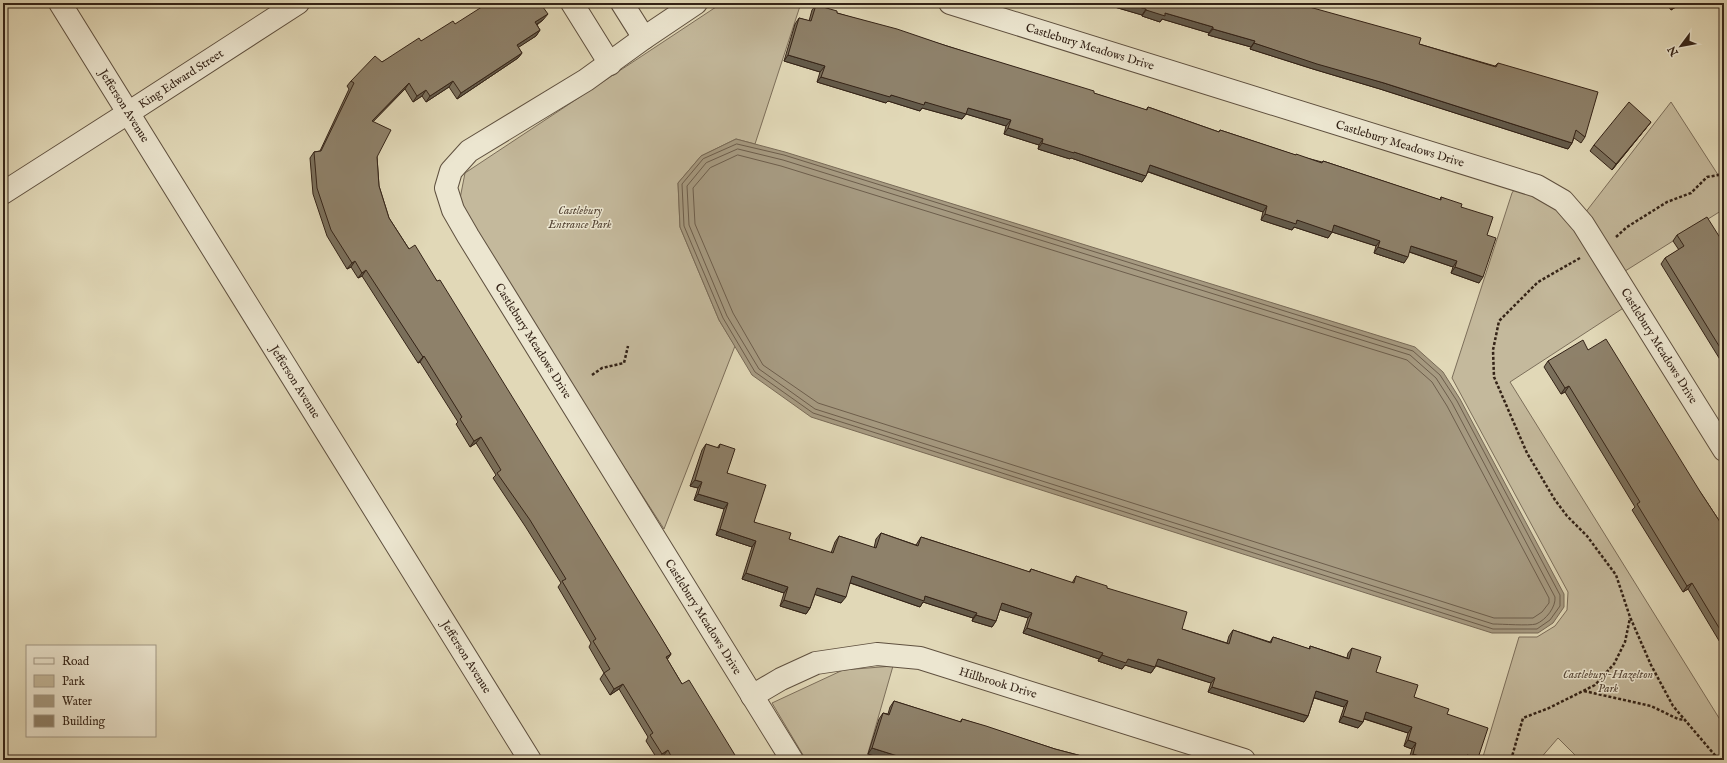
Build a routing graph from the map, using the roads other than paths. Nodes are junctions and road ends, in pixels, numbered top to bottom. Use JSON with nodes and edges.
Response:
{"nodes":[{"id":1,"x":60,"y":3,"type":"edge"},
{"id":2,"x":298,"y":3,"type":"edge"},
{"id":3,"x":572,"y":3,"type":"edge"},
{"id":4,"x":622,"y":3,"type":"edge"},
{"id":5,"x":696,"y":3,"type":"edge"},
{"id":6,"x":950,"y":3,"type":"edge"},
{"id":7,"x":644,"y":38,"type":"junction"},
{"id":8,"x":610,"y":64,"type":"junction"},
{"id":9,"x":128,"y":113,"type":"junction"},
{"id":10,"x":3,"y":193,"type":"edge"},
{"id":11,"x":1724,"y":450,"type":"edge"},
{"id":12,"x":752,"y":696,"type":"junction"},
{"id":13,"x":530,"y":760,"type":"edge"},
{"id":14,"x":792,"y":760,"type":"edge"},
{"id":15,"x":1244,"y":760,"type":"edge"}],
"edges":[{"from":1,"to":9,"type":"street","name":"Jefferson Avenue"},
{"from":2,"to":9,"type":"street","name":"King Edward Street"},
{"from":3,"to":8,"type":"street"},
{"from":4,"to":7,"type":"street"},
{"from":5,"to":7,"type":"street","name":"Castlebury Meadows Drive"},
{"from":6,"to":11,"type":"street","name":"Castlebury Meadows Drive"},
{"from":7,"to":8,"type":"street","name":"Castlebury Meadows Drive"},
{"from":8,"to":12,"type":"street","name":"Castlebury Meadows Drive"},
{"from":9,"to":10,"type":"street","name":"King Edward Street"},
{"from":9,"to":13,"type":"street","name":"Jefferson Avenue"},
{"from":12,"to":14,"type":"street","name":"Castlebury Meadows Drive"},
{"from":12,"to":15,"type":"street","name":"Hillbrook Drive"}]}
